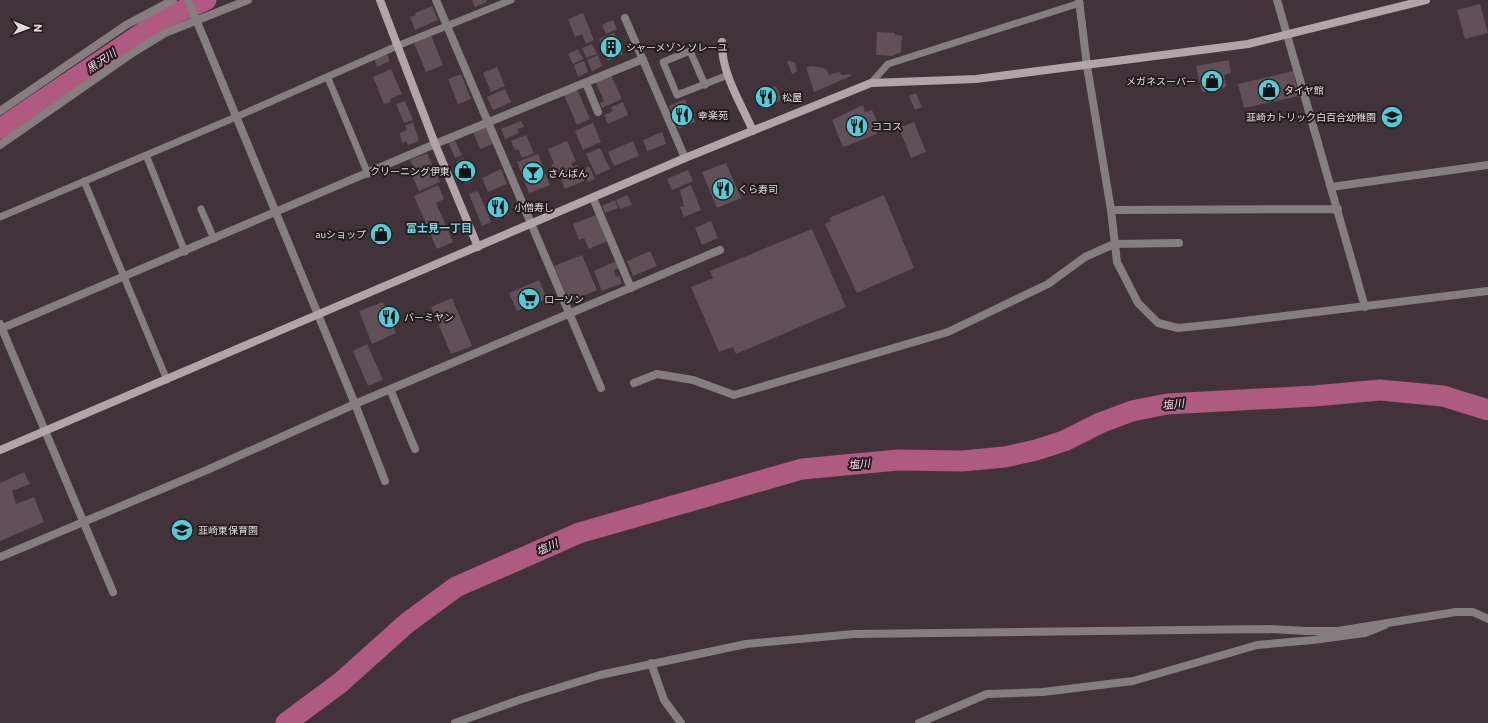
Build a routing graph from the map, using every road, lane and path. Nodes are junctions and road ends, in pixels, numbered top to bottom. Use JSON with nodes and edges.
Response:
{"nodes":[{"id":1,"x":173,"y":0,"type":"edge"},
{"id":2,"x":188,"y":0,"type":"edge"},
{"id":3,"x":248,"y":0,"type":"edge"},
{"id":4,"x":380,"y":0,"type":"edge"},
{"id":5,"x":436,"y":0,"type":"edge"},
{"id":6,"x":511,"y":0,"type":"edge"},
{"id":7,"x":1277,"y":0,"type":"edge"},
{"id":8,"x":1426,"y":0,"type":"edge"},
{"id":9,"x":1080,"y":2,"type":"edge"},
{"id":10,"x":625,"y":18,"type":"dead end"},
{"id":11,"x":197,"y":20,"type":"junction"},
{"id":12,"x":448,"y":27,"type":"junction"},
{"id":13,"x":1287,"y":34,"type":"junction"},
{"id":14,"x":722,"y":42,"type":"dead end"},
{"id":15,"x":397,"y":46,"type":"junction"},
{"id":16,"x":643,"y":59,"type":"junction"},
{"id":17,"x":1087,"y":66,"type":"junction"},
{"id":18,"x":728,"y":75,"type":"junction"},
{"id":19,"x":328,"y":78,"type":"junction"},
{"id":20,"x":586,"y":82,"type":"junction"},
{"id":21,"x":871,"y":83,"type":"junction"},
{"id":22,"x":704,"y":85,"type":"junction"},
{"id":23,"x":0,"y":111,"type":"edge"},
{"id":24,"x":598,"y":112,"type":"dead end"},
{"id":25,"x":236,"y":117,"type":"junction"},
{"id":26,"x":488,"y":123,"type":"junction"},
{"id":27,"x":753,"y":131,"type":"junction"},
{"id":28,"x":435,"y":144,"type":"junction"},
{"id":29,"x":0,"y":145,"type":"edge"},
{"id":30,"x":146,"y":155,"type":"junction"},
{"id":31,"x":685,"y":158,"type":"junction"},
{"id":32,"x":1488,"y":166,"type":"edge"},
{"id":33,"x":368,"y":174,"type":"junction"},
{"id":34,"x":84,"y":181,"type":"junction"},
{"id":35,"x":1331,"y":187,"type":"junction"},
{"id":36,"x":593,"y":198,"type":"junction"},
{"id":37,"x":201,"y":209,"type":"dead end"},
{"id":38,"x":1338,"y":209,"type":"junction"},
{"id":39,"x":1111,"y":210,"type":"junction"},
{"id":40,"x":275,"y":213,"type":"junction"},
{"id":41,"x":0,"y":216,"type":"edge"},
{"id":42,"x":531,"y":224,"type":"junction"},
{"id":43,"x":214,"y":239,"type":"junction"},
{"id":44,"x":1179,"y":243,"type":"dead end"},
{"id":45,"x":1114,"y":244,"type":"junction"},
{"id":46,"x":478,"y":247,"type":"junction"},
{"id":47,"x":720,"y":250,"type":"dead end"},
{"id":48,"x":185,"y":252,"type":"junction"},
{"id":49,"x":124,"y":278,"type":"junction"},
{"id":50,"x":631,"y":288,"type":"junction"},
{"id":51,"x":1488,"y":291,"type":"edge"},
{"id":52,"x":1365,"y":307,"type":"junction"},
{"id":53,"x":569,"y":314,"type":"junction"},
{"id":54,"x":318,"y":316,"type":"junction"},
{"id":55,"x":1,"y":327,"type":"edge"},
{"id":56,"x":167,"y":380,"type":"junction"},
{"id":57,"x":634,"y":383,"type":"dead end"},
{"id":58,"x":601,"y":388,"type":"dead end"},
{"id":59,"x":390,"y":389,"type":"junction"},
{"id":60,"x":355,"y":404,"type":"junction"},
{"id":61,"x":46,"y":431,"type":"junction"},
{"id":62,"x":415,"y":449,"type":"dead end"},
{"id":63,"x":0,"y":450,"type":"edge"},
{"id":64,"x":385,"y":481,"type":"dead end"},
{"id":65,"x":84,"y":522,"type":"junction"},
{"id":66,"x":0,"y":557,"type":"edge"},
{"id":67,"x":113,"y":592,"type":"dead end"},
{"id":68,"x":1488,"y":619,"type":"edge"},
{"id":69,"x":1391,"y":622,"type":"junction"},
{"id":70,"x":651,"y":663,"type":"junction"},
{"id":71,"x":455,"y":723,"type":"edge"},
{"id":72,"x":681,"y":723,"type":"edge"},
{"id":73,"x":918,"y":723,"type":"edge"}],
"edges":[{"from":1,"to":23,"type":"street"},
{"from":2,"to":11,"type":"street"},
{"from":3,"to":11,"type":"street"},
{"from":4,"to":15,"type":"street"},
{"from":5,"to":12,"type":"street"},
{"from":6,"to":12,"type":"lane"},
{"from":7,"to":13,"type":"street"},
{"from":8,"to":13,"type":"street"},
{"from":9,"to":17,"type":"street"},
{"from":9,"to":21,"type":"lane"},
{"from":10,"to":16,"type":"street"},
{"from":11,"to":25,"type":"street"},
{"from":11,"to":29,"type":"street"},
{"from":12,"to":15,"type":"lane"},
{"from":12,"to":26,"type":"street"},
{"from":13,"to":17,"type":"street"},
{"from":13,"to":35,"type":"street"},
{"from":14,"to":18,"type":"street"},
{"from":15,"to":19,"type":"lane"},
{"from":15,"to":28,"type":"street"},
{"from":16,"to":20,"type":"street"},
{"from":16,"to":31,"type":"street"},
{"from":17,"to":21,"type":"street"},
{"from":17,"to":39,"type":"street"},
{"from":18,"to":22,"type":"lane"},
{"from":18,"to":27,"type":"street"},
{"from":19,"to":25,"type":"lane"},
{"from":19,"to":33,"type":"lane"},
{"from":20,"to":24,"type":"street"},
{"from":20,"to":26,"type":"street"},
{"from":21,"to":27,"type":"street"},
{"from":22,"to":22,"type":"lane"},
{"from":25,"to":30,"type":"lane"},
{"from":25,"to":40,"type":"street"},
{"from":26,"to":28,"type":"street"},
{"from":26,"to":42,"type":"street"},
{"from":27,"to":31,"type":"street"},
{"from":28,"to":33,"type":"street"},
{"from":28,"to":46,"type":"street"},
{"from":30,"to":34,"type":"lane"},
{"from":30,"to":48,"type":"lane"},
{"from":31,"to":36,"type":"street"},
{"from":32,"to":35,"type":"street"},
{"from":33,"to":40,"type":"street"},
{"from":34,"to":41,"type":"lane"},
{"from":34,"to":49,"type":"lane"},
{"from":35,"to":38,"type":"street"},
{"from":36,"to":42,"type":"street"},
{"from":36,"to":50,"type":"street"},
{"from":37,"to":43,"type":"lane"},
{"from":38,"to":39,"type":"street"},
{"from":38,"to":52,"type":"street"},
{"from":39,"to":45,"type":"street"},
{"from":40,"to":43,"type":"street"},
{"from":40,"to":54,"type":"street"},
{"from":42,"to":46,"type":"street"},
{"from":42,"to":53,"type":"street"},
{"from":43,"to":48,"type":"street"},
{"from":44,"to":45,"type":"street"},
{"from":45,"to":52,"type":"street"},
{"from":45,"to":57,"type":"street"},
{"from":46,"to":54,"type":"street"},
{"from":47,"to":50,"type":"street"},
{"from":48,"to":49,"type":"street"},
{"from":49,"to":55,"type":"street"},
{"from":49,"to":56,"type":"lane"},
{"from":50,"to":53,"type":"street"},
{"from":51,"to":52,"type":"street"},
{"from":53,"to":58,"type":"street"},
{"from":53,"to":59,"type":"street"},
{"from":54,"to":56,"type":"street"},
{"from":54,"to":60,"type":"street"},
{"from":55,"to":61,"type":"street"},
{"from":56,"to":61,"type":"street"},
{"from":59,"to":60,"type":"street"},
{"from":59,"to":62,"type":"street"},
{"from":60,"to":64,"type":"street"},
{"from":60,"to":65,"type":"street"},
{"from":61,"to":63,"type":"street"},
{"from":61,"to":65,"type":"street"},
{"from":65,"to":66,"type":"street"},
{"from":65,"to":67,"type":"street"},
{"from":68,"to":69,"type":"street"},
{"from":69,"to":70,"type":"street"},
{"from":69,"to":73,"type":"street"},
{"from":70,"to":71,"type":"street"},
{"from":70,"to":72,"type":"street"}]}
